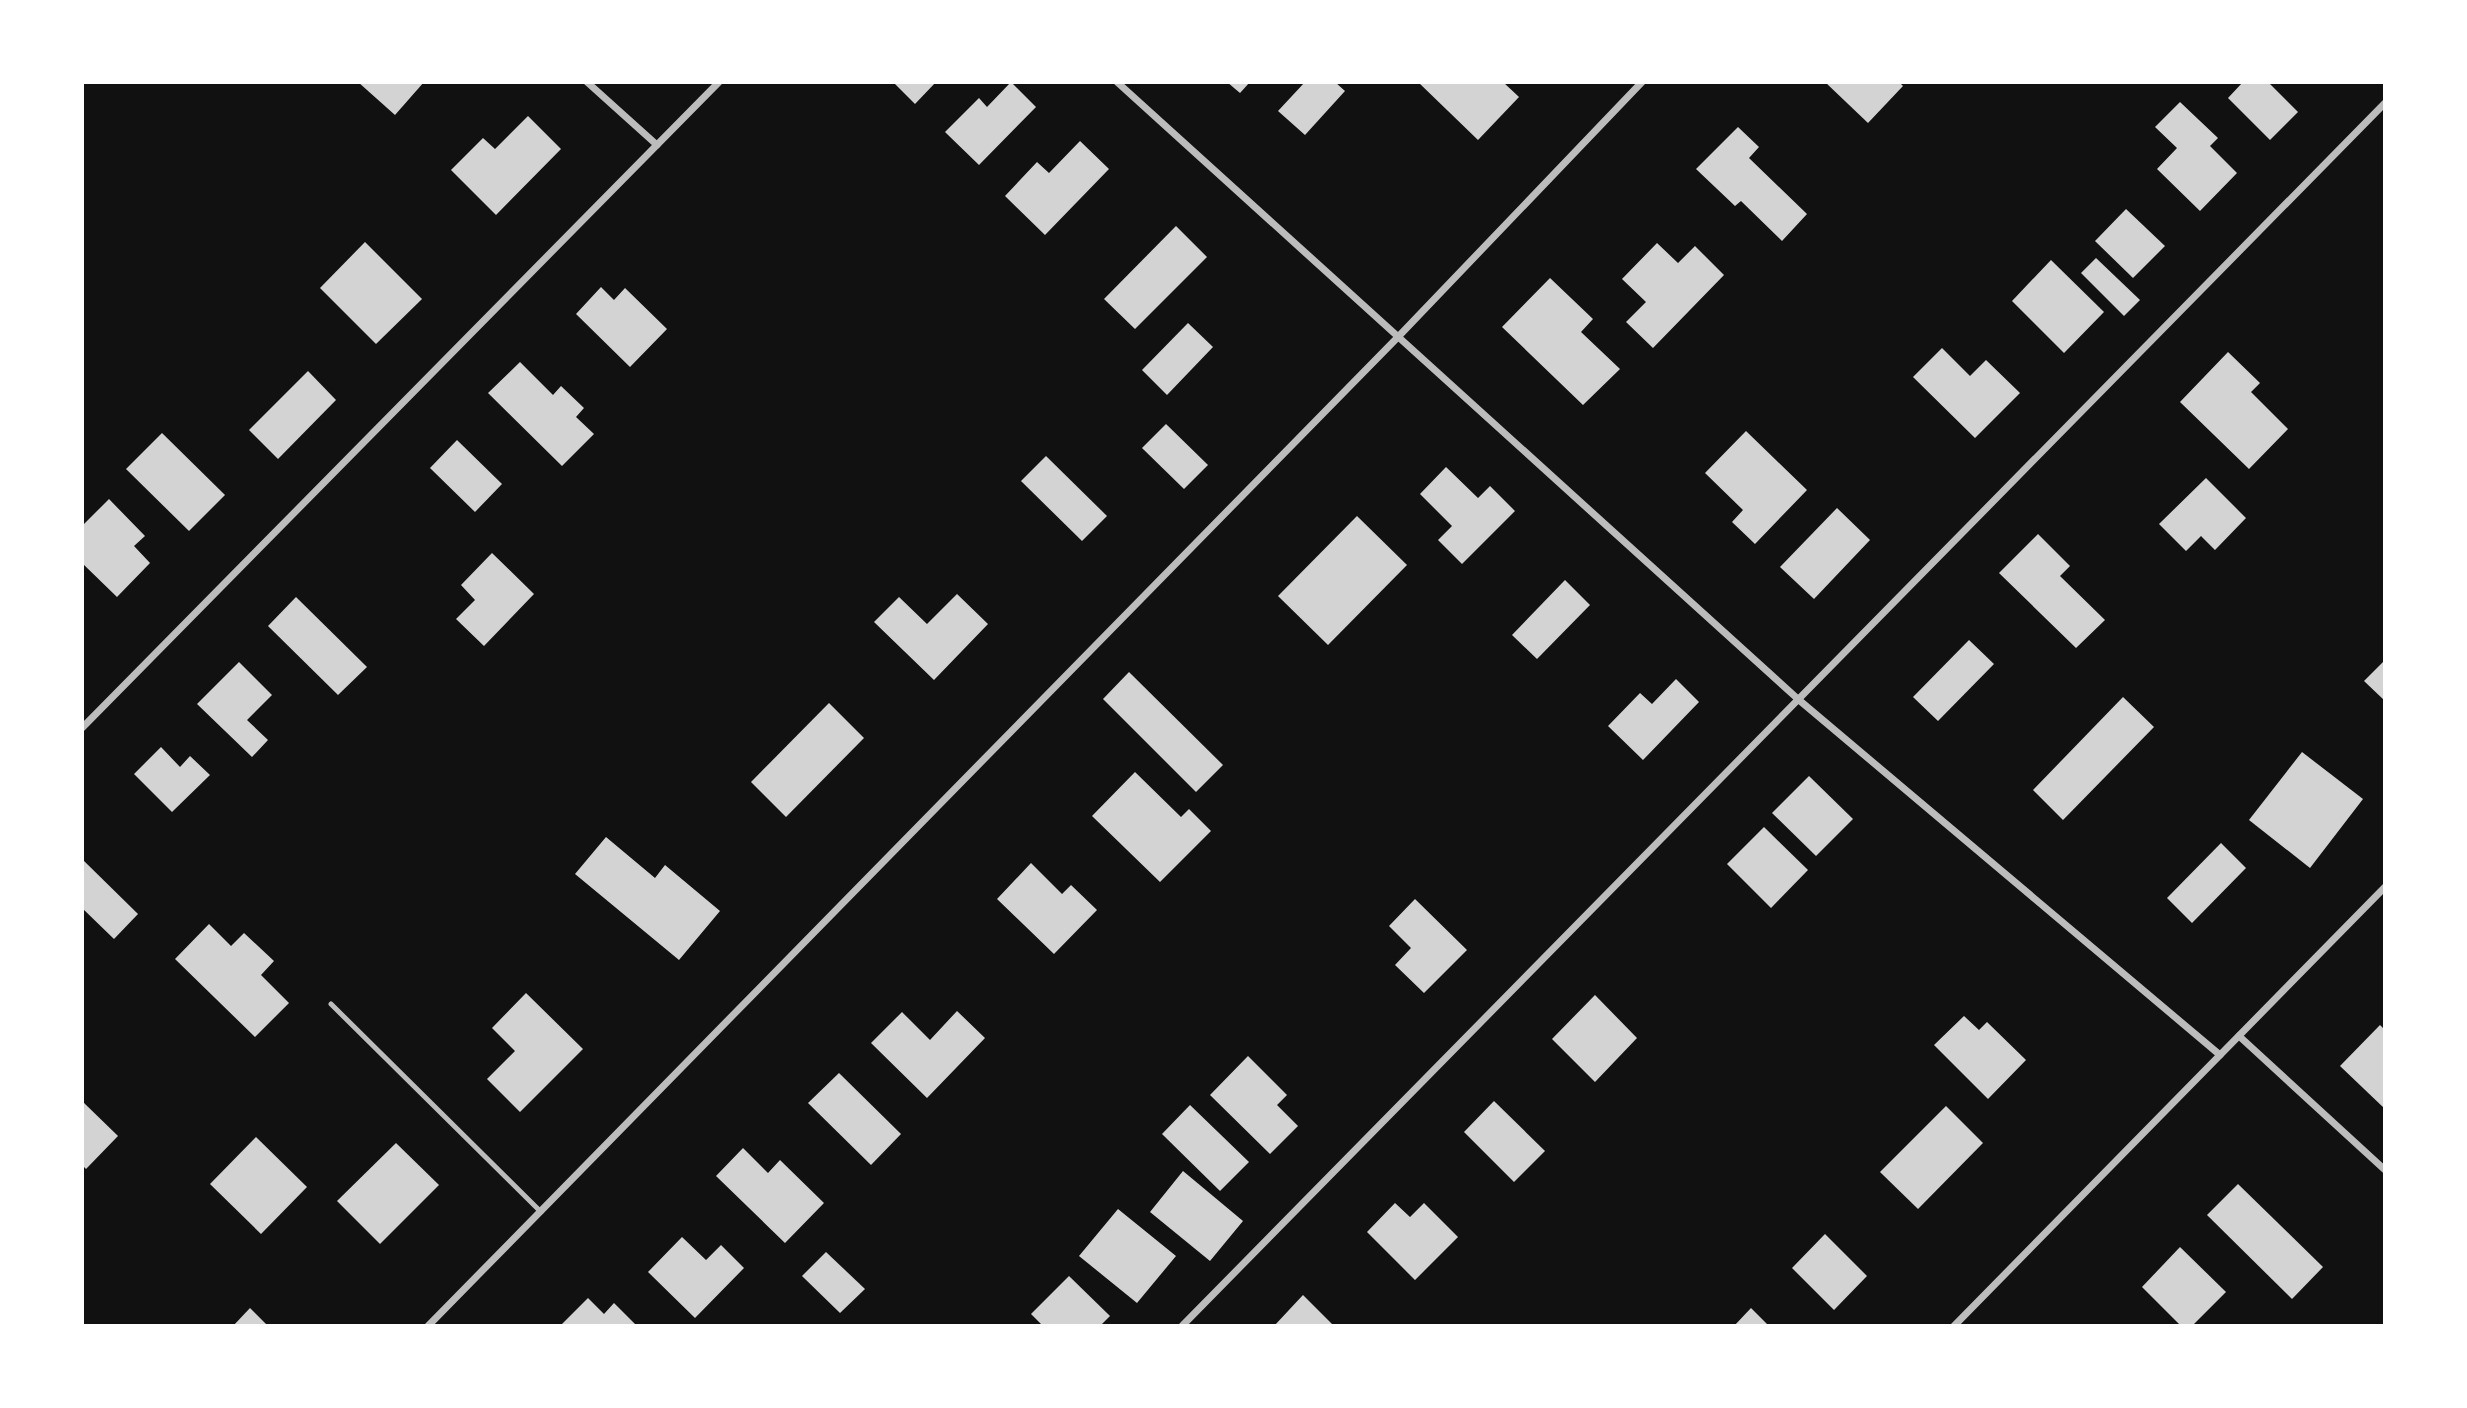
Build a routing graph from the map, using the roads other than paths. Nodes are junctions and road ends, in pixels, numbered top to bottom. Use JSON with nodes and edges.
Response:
{"nodes":[{"id":1,"x":587,"y":82,"type":"edge"},
{"id":2,"x":719,"y":82,"type":"edge"},
{"id":3,"x":1116,"y":82,"type":"edge"},
{"id":4,"x":1642,"y":82,"type":"edge"},
{"id":5,"x":2385,"y":103,"type":"edge"},
{"id":6,"x":657,"y":145,"type":"junction"},
{"id":7,"x":1398,"y":337,"type":"junction"},
{"id":8,"x":1799,"y":700,"type":"junction"},
{"id":9,"x":82,"y":728,"type":"edge"},
{"id":10,"x":2385,"y":887,"type":"edge"},
{"id":11,"x":331,"y":1004,"type":"dead end"},
{"id":12,"x":2239,"y":1036,"type":"junction"},
{"id":13,"x":2220,"y":1055,"type":"junction"},
{"id":14,"x":2385,"y":1170,"type":"edge"},
{"id":15,"x":541,"y":1212,"type":"junction"},
{"id":16,"x":428,"y":1326,"type":"edge"},
{"id":17,"x":1182,"y":1326,"type":"edge"},
{"id":18,"x":1954,"y":1326,"type":"edge"}],
"edges":[{"from":1,"to":6,"type":"street"},
{"from":2,"to":6,"type":"street"},
{"from":3,"to":7,"type":"street"},
{"from":4,"to":7,"type":"street"},
{"from":5,"to":8,"type":"street"},
{"from":6,"to":9,"type":"street"},
{"from":7,"to":8,"type":"street"},
{"from":7,"to":15,"type":"street"},
{"from":8,"to":13,"type":"street"},
{"from":8,"to":17,"type":"street"},
{"from":10,"to":12,"type":"street"},
{"from":11,"to":15,"type":"lane"},
{"from":12,"to":13,"type":"street"},
{"from":12,"to":14,"type":"street"},
{"from":13,"to":18,"type":"street"},
{"from":15,"to":16,"type":"street"}]}
